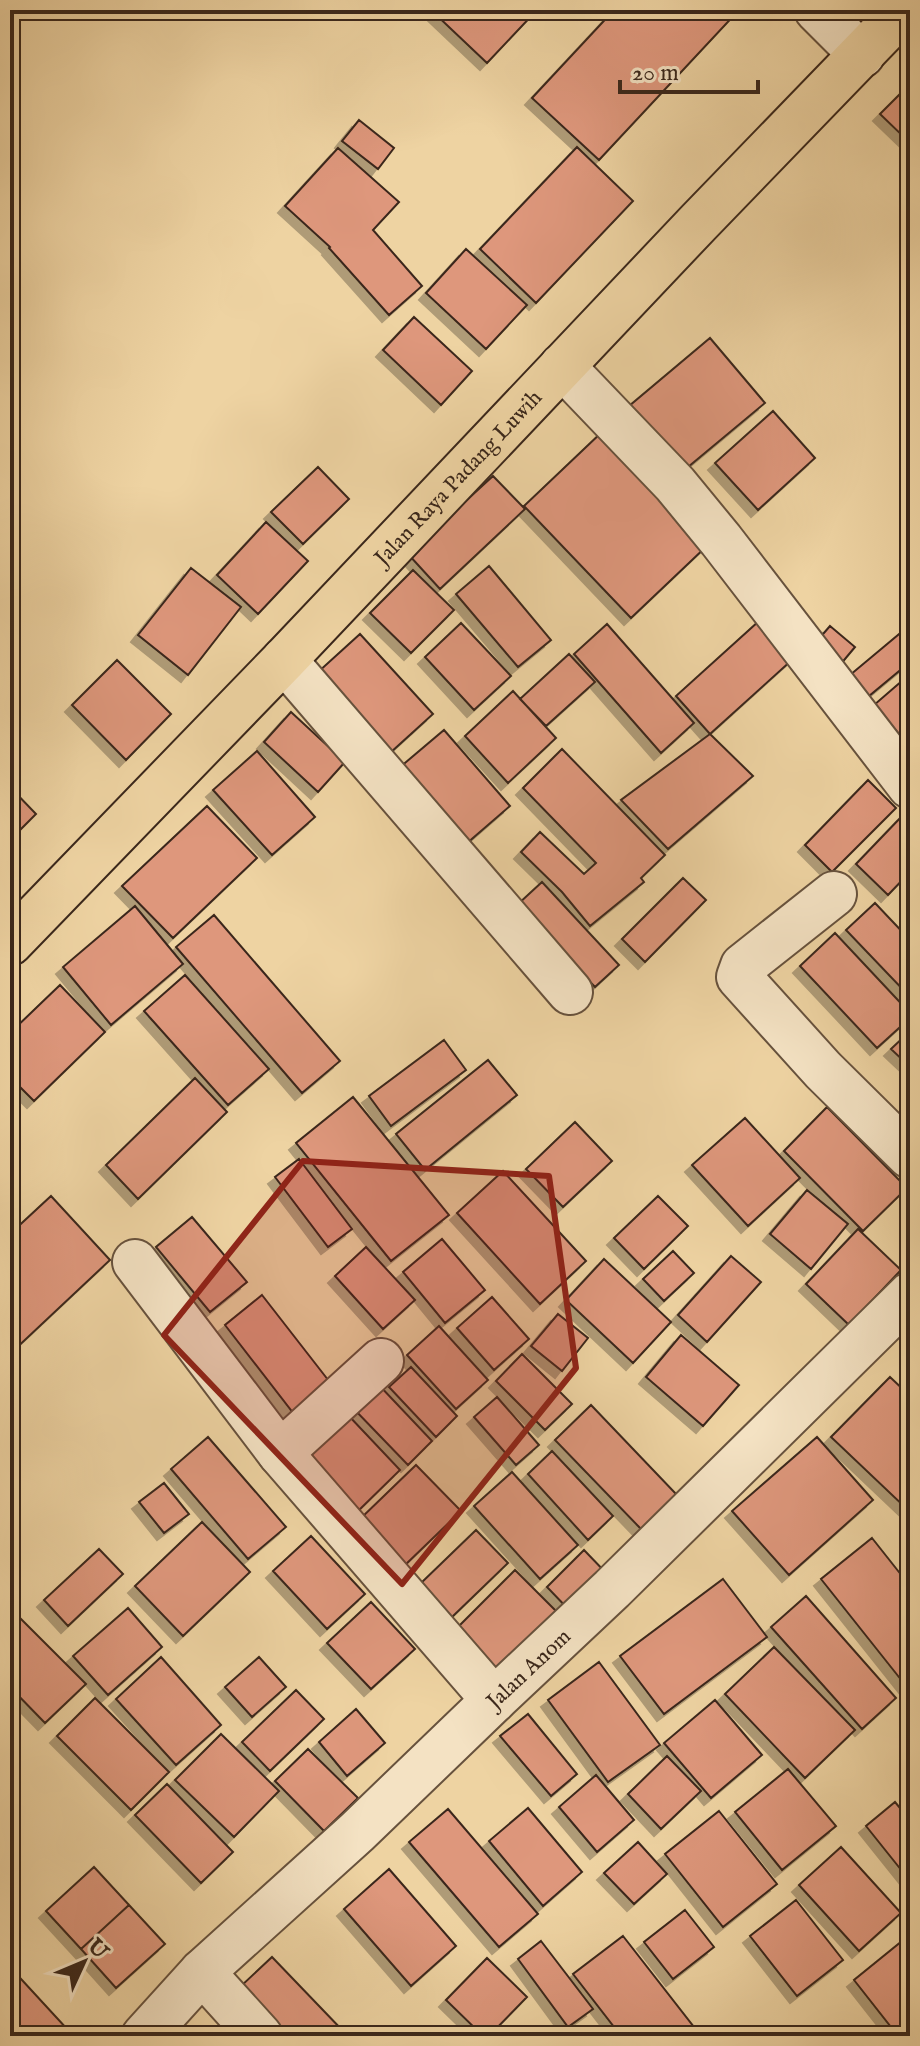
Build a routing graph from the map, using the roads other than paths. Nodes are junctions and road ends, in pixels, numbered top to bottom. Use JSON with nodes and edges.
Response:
{"nodes":[{"id":1,"x":817,"y":10,"type":"edge"},
{"id":2,"x":904,"y":10,"type":"edge"},
{"id":3,"x":862,"y":55,"type":"junction"},
{"id":4,"x":562,"y":366,"type":"junction"},
{"id":5,"x":284,"y":660,"type":"junction"},
{"id":6,"x":910,"y":786,"type":"edge"},
{"id":7,"x":834,"y":894,"type":"dead end"},
{"id":8,"x":10,"y":943,"type":"edge"},
{"id":9,"x":570,"y":992,"type":"dead end"},
{"id":10,"x":910,"y":1156,"type":"edge"},
{"id":11,"x":135,"y":1262,"type":"dead end"},
{"id":12,"x":910,"y":1295,"type":"edge"},
{"id":13,"x":381,"y":1361,"type":"dead end"},
{"id":14,"x":280,"y":1453,"type":"junction"},
{"id":15,"x":494,"y":1700,"type":"junction"},
{"id":16,"x":202,"y":1972,"type":"junction"},
{"id":17,"x":144,"y":2036,"type":"edge"},
{"id":18,"x":260,"y":2036,"type":"edge"}],
"edges":[{"from":1,"to":3,"type":"street"},
{"from":2,"to":3,"type":"main road","name":"Jalan Raya Padang Luwih"},
{"from":3,"to":4,"type":"main road","name":"Jalan Raya Padang Luwih"},
{"from":4,"to":5,"type":"main road","name":"Jalan Raya Padang Luwih"},
{"from":4,"to":6,"type":"street"},
{"from":5,"to":8,"type":"main road","name":"Jalan Raya Padang Luwih"},
{"from":5,"to":9,"type":"street"},
{"from":7,"to":10,"type":"street"},
{"from":11,"to":14,"type":"street"},
{"from":12,"to":15,"type":"street","name":"Jalan Anom"},
{"from":13,"to":14,"type":"street"},
{"from":14,"to":15,"type":"street"},
{"from":15,"to":16,"type":"street","name":"Jalan Anom"},
{"from":16,"to":17,"type":"street","name":"Jalan Anom"},
{"from":16,"to":18,"type":"street"}]}
